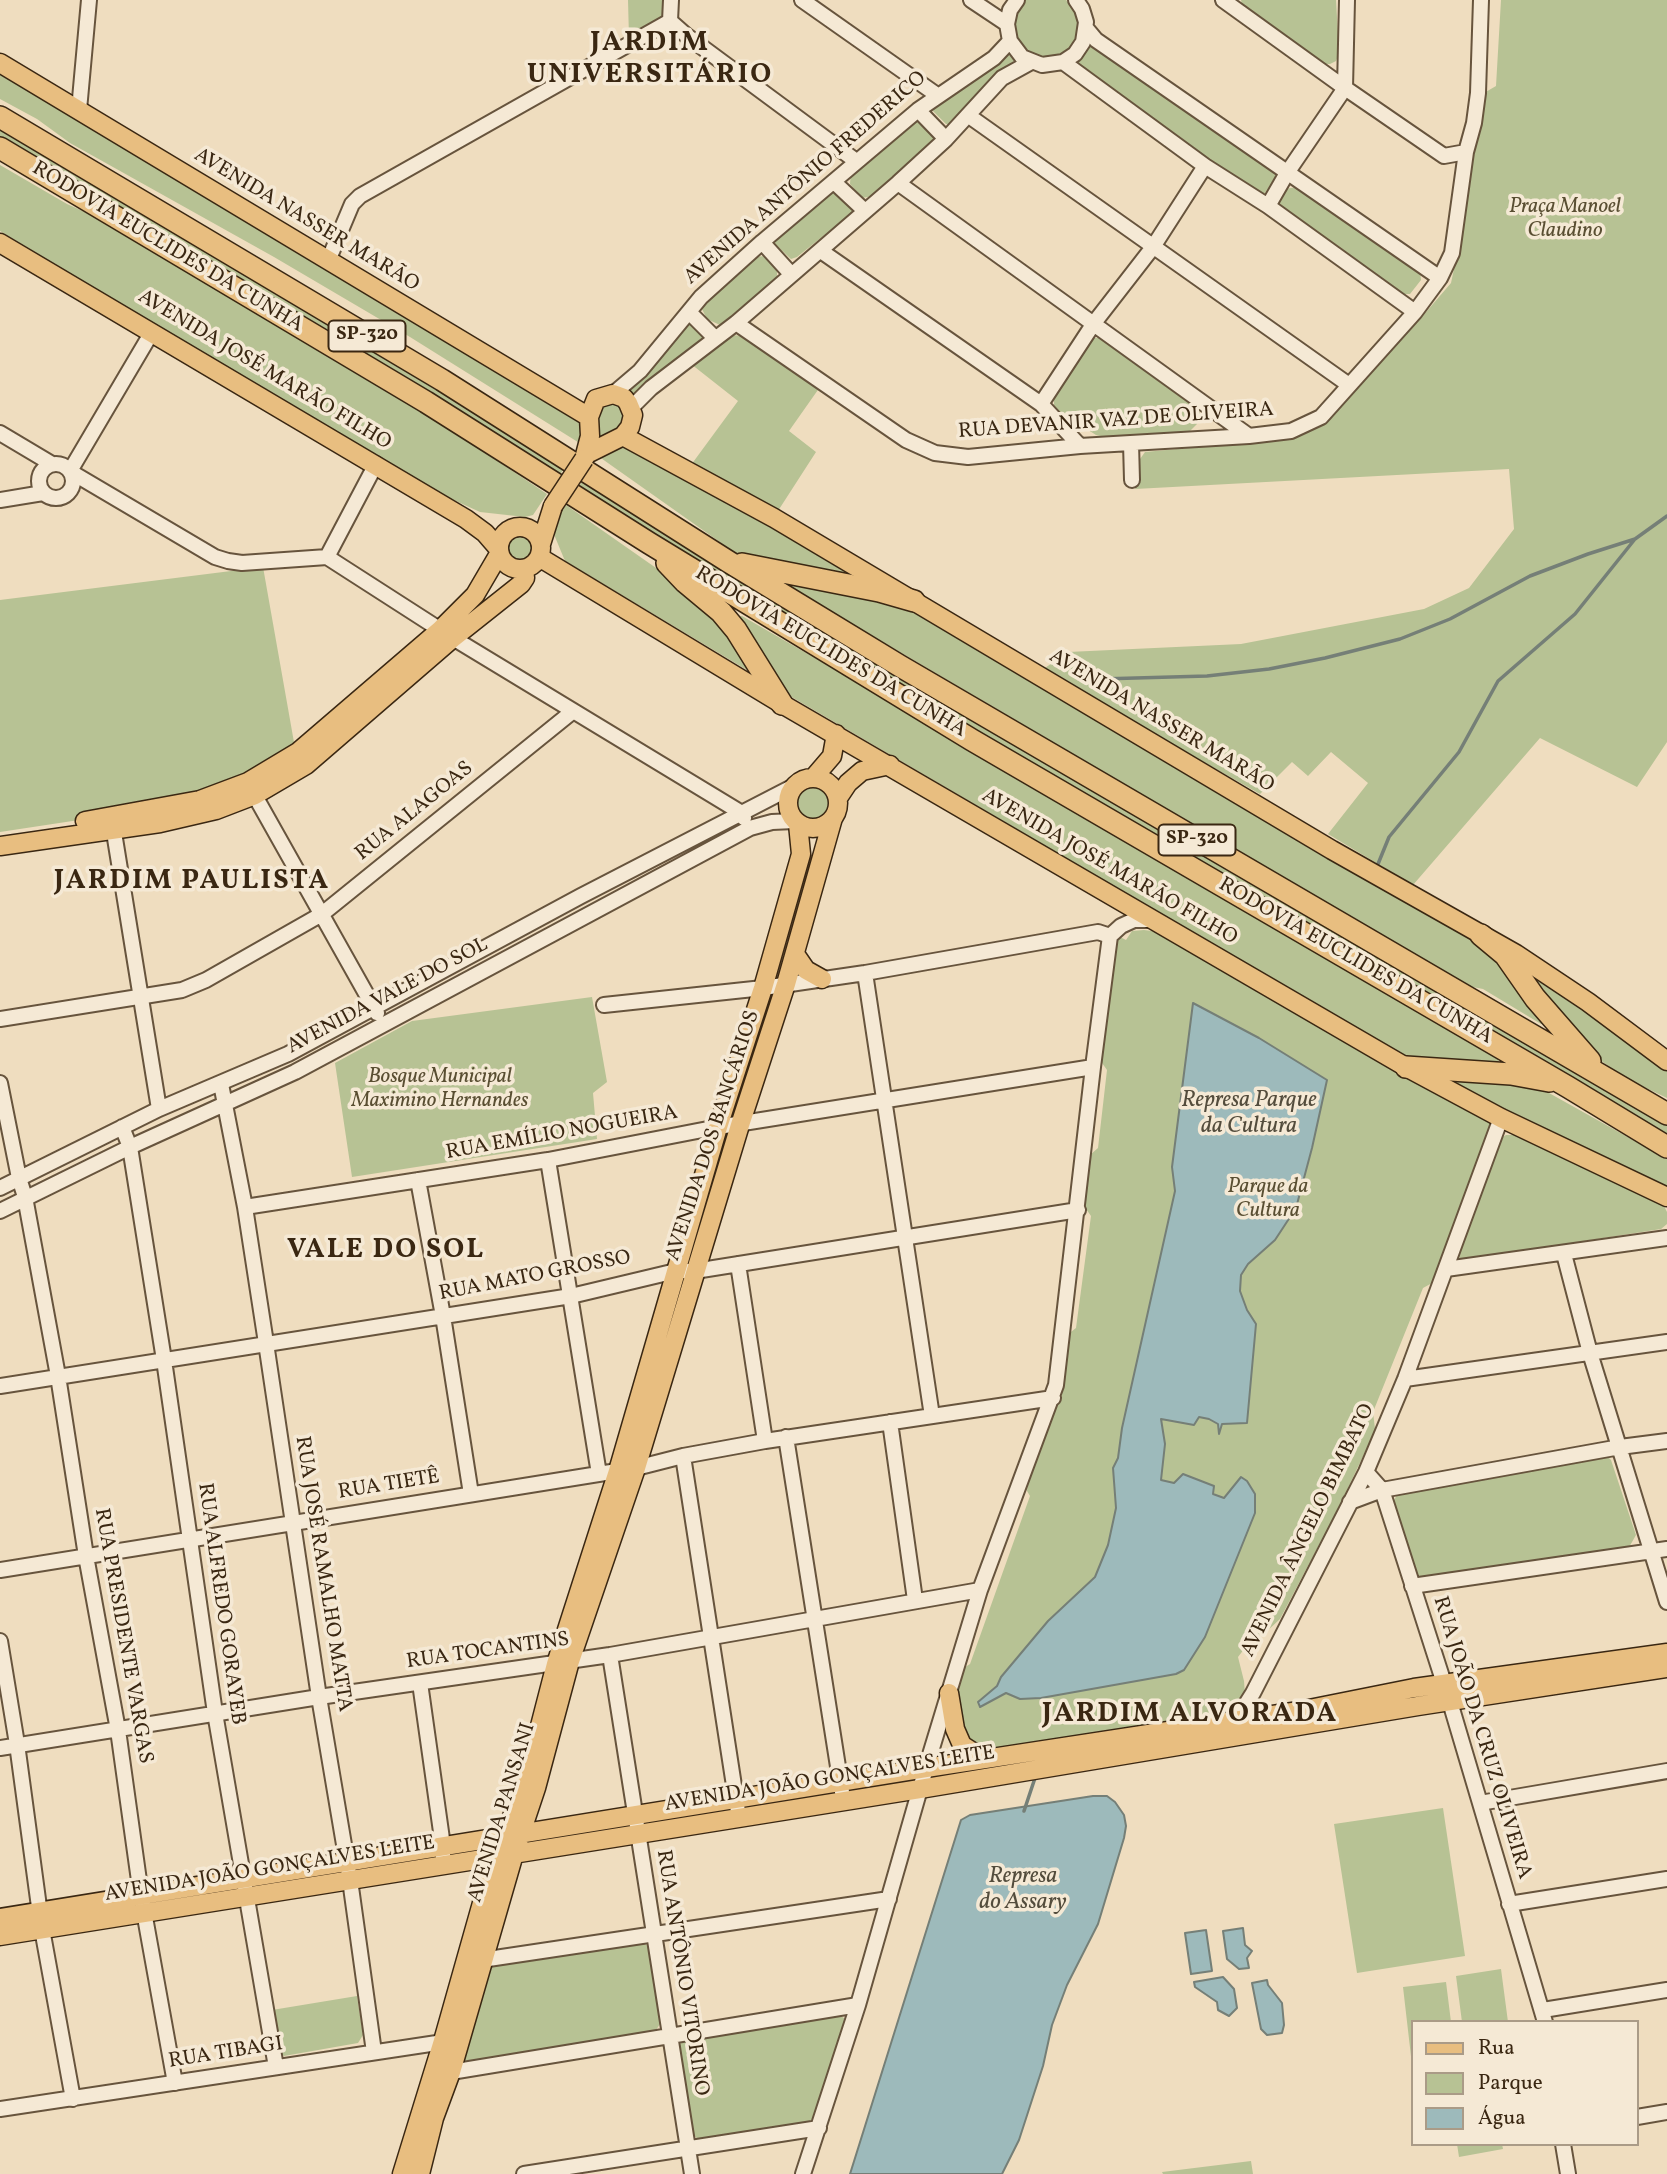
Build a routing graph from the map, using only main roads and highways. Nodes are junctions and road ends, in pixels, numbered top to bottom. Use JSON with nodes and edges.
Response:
{"nodes":[{"id":1,"x":0,"y":63,"type":"edge"},
{"id":2,"x":0,"y":117,"type":"edge"},
{"id":3,"x":0,"y":148,"type":"edge"},
{"id":4,"x":0,"y":156,"type":"edge"},
{"id":5,"x":46,"y":174,"type":"junction"},
{"id":6,"x":0,"y":243,"type":"edge"},
{"id":7,"x":589,"y":417,"type":"junction"},
{"id":8,"x":623,"y":436,"type":"junction"},
{"id":9,"x":585,"y":456,"type":"junction"},
{"id":10,"x":552,"y":508,"type":"junction"},
{"id":11,"x":516,"y":527,"type":"junction"},
{"id":12,"x":649,"y":543,"type":"junction"},
{"id":13,"x":499,"y":551,"type":"junction"},
{"id":14,"x":535,"y":557,"type":"junction"},
{"id":15,"x":729,"y":562,"type":"junction"},
{"id":16,"x":914,"y":601,"type":"junction"},
{"id":17,"x":447,"y":634,"type":"junction"},
{"id":18,"x":782,"y":704,"type":"junction"},
{"id":19,"x":836,"y":734,"type":"junction"},
{"id":20,"x":890,"y":765,"type":"junction"},
{"id":21,"x":814,"y":777,"type":"junction"},
{"id":22,"x":838,"y":798,"type":"junction"},
{"id":23,"x":834,"y":818,"type":"junction"},
{"id":24,"x":796,"y":822,"type":"junction"},
{"id":25,"x":56,"y":831,"type":"junction"},
{"id":26,"x":0,"y":834,"type":"edge"},
{"id":27,"x":0,"y":846,"type":"edge"},
{"id":28,"x":1481,"y":935,"type":"junction"},
{"id":29,"x":794,"y":954,"type":"junction"},
{"id":30,"x":822,"y":979,"type":"road end"},
{"id":31,"x":1667,"y":1061,"type":"edge"},
{"id":32,"x":1406,"y":1067,"type":"junction"},
{"id":33,"x":1608,"y":1080,"type":"junction"},
{"id":34,"x":1568,"y":1087,"type":"junction"},
{"id":35,"x":1667,"y":1114,"type":"edge"},
{"id":36,"x":1667,"y":1147,"type":"edge"},
{"id":37,"x":1667,"y":1197,"type":"edge"},
{"id":38,"x":636,"y":1468,"type":"joint"},
{"id":39,"x":618,"y":1471,"type":"joint"},
{"id":40,"x":1667,"y":1653,"type":"edge"},
{"id":41,"x":563,"y":1662,"type":"junction"},
{"id":42,"x":1667,"y":1668,"type":"edge"},
{"id":43,"x":1560,"y":1677,"type":"junction"},
{"id":44,"x":949,"y":1692,"type":"road end"},
{"id":45,"x":1416,"y":1697,"type":"junction"},
{"id":46,"x":995,"y":1758,"type":"junction"},
{"id":47,"x":796,"y":1789,"type":"junction"},
{"id":48,"x":686,"y":1807,"type":"junction"},
{"id":49,"x":799,"y":1809,"type":"junction"},
{"id":50,"x":584,"y":1823,"type":"junction"},
{"id":51,"x":688,"y":1826,"type":"junction"},
{"id":52,"x":513,"y":1835,"type":"junction"},
{"id":53,"x":584,"y":1843,"type":"junction"},
{"id":54,"x":514,"y":1854,"type":"junction"},
{"id":55,"x":495,"y":1857,"type":"junction"},
{"id":56,"x":397,"y":1863,"type":"junction"},
{"id":57,"x":295,"y":1880,"type":"junction"},
{"id":58,"x":192,"y":1887,"type":"junction"},
{"id":59,"x":143,"y":1904,"type":"junction"},
{"id":60,"x":195,"y":1905,"type":"junction"},
{"id":61,"x":0,"y":1918,"type":"edge"},
{"id":62,"x":41,"y":1920,"type":"junction"},
{"id":63,"x":0,"y":1936,"type":"edge"},
{"id":64,"x":474,"y":1961,"type":"junction"},
{"id":65,"x":451,"y":2041,"type":"junction"},
{"id":66,"x":402,"y":2174,"type":"edge"},
{"id":67,"x":420,"y":2174,"type":"edge"}],
"edges":[{"from":1,"to":7,"type":"main road","name":"AVENIDA NASSER MARÃO"},
{"from":2,"to":15,"type":"highway","name":"RODOVIA EUCLIDES DA CUNHA","number":"SP-320"},
{"from":3,"to":5,"type":"highway","name":"RODOVIA EUCLIDES DA CUNHA","number":"SP-320"},
{"from":4,"to":5,"type":"highway"},
{"from":5,"to":12,"type":"highway","name":"RODOVIA EUCLIDES DA CUNHA","number":"SP-320"},
{"from":6,"to":13,"type":"main road","name":"AVENIDA JOSÉ MARÃO FILHO"},
{"from":7,"to":8,"type":"main road","name":"AVENIDA ANTÔNIO FREDERICO"},
{"from":7,"to":9,"type":"main road"},
{"from":8,"to":9,"type":"main road"},
{"from":8,"to":16,"type":"main road","name":"AVENIDA NASSER MARÃO"},
{"from":9,"to":10,"type":"main road","bridge":true},
{"from":10,"to":11,"type":"main road"},
{"from":10,"to":14,"type":"main road"},
{"from":11,"to":13,"type":"main road"},
{"from":11,"to":14,"type":"main road"},
{"from":12,"to":18,"type":"highway"},
{"from":12,"to":34,"type":"highway","name":"RODOVIA EUCLIDES DA CUNHA","number":"SP-320"},
{"from":13,"to":14,"type":"main road"},
{"from":13,"to":17,"type":"main road"},
{"from":14,"to":17,"type":"main road"},
{"from":14,"to":18,"type":"main road","name":"AVENIDA JOSÉ MARÃO FILHO"},
{"from":15,"to":16,"type":"highway"},
{"from":15,"to":33,"type":"highway","name":"RODOVIA EUCLIDES DA CUNHA","number":"SP-320"},
{"from":16,"to":28,"type":"main road","name":"AVENIDA NASSER MARÃO"},
{"from":17,"to":25,"type":"main road"},
{"from":18,"to":19,"type":"main road","name":"AVENIDA JOSÉ MARÃO FILHO"},
{"from":19,"to":20,"type":"main road","name":"AVENIDA JOSÉ MARÃO FILHO"},
{"from":19,"to":21,"type":"main road"},
{"from":20,"to":22,"type":"main road"},
{"from":20,"to":32,"type":"main road","name":"AVENIDA JOSÉ MARÃO FILHO"},
{"from":21,"to":22,"type":"main road"},
{"from":21,"to":24,"type":"main road"},
{"from":22,"to":23,"type":"main road"},
{"from":23,"to":24,"type":"main road"},
{"from":23,"to":29,"type":"main road","name":"AVENIDA DOS BANCÁRIOS"},
{"from":24,"to":39,"type":"main road","name":"AVENIDA DOS BANCÁRIOS"},
{"from":25,"to":26,"type":"main road"},
{"from":25,"to":27,"type":"main road"},
{"from":28,"to":31,"type":"main road","name":"AVENIDA NASSER MARÃO"},
{"from":28,"to":33,"type":"highway"},
{"from":29,"to":30,"type":"main road"},
{"from":29,"to":38,"type":"main road","name":"AVENIDA DOS BANCÁRIOS"},
{"from":32,"to":34,"type":"highway"},
{"from":32,"to":37,"type":"main road","name":"AVENIDA JOSÉ MARÃO FILHO"},
{"from":33,"to":35,"type":"highway","name":"RODOVIA EUCLIDES DA CUNHA","number":"SP-320"},
{"from":34,"to":36,"type":"highway","name":"RODOVIA EUCLIDES DA CUNHA","number":"SP-320"},
{"from":38,"to":41,"type":"main road","name":"AVENIDA PANSANI"},
{"from":39,"to":41,"type":"main road","name":"AVENIDA PANSANI"},
{"from":40,"to":43,"type":"main road","name":"AVENIDA JOÃO GONÇALVES LEITE"},
{"from":41,"to":52,"type":"main road","name":"AVENIDA PANSANI"},
{"from":42,"to":43,"type":"main road","name":"AVENIDA JOÃO GONÇALVES LEITE"},
{"from":43,"to":45,"type":"main road","name":"AVENIDA JOÃO GONÇALVES LEITE"},
{"from":43,"to":45,"type":"main road","name":"AVENIDA JOÃO GONÇALVES LEITE"},
{"from":44,"to":46,"type":"main road"},
{"from":45,"to":46,"type":"main road","name":"AVENIDA JOÃO GONÇALVES LEITE"},
{"from":45,"to":49,"type":"main road","name":"AVENIDA JOÃO GONÇALVES LEITE"},
{"from":46,"to":47,"type":"main road","name":"AVENIDA JOÃO GONÇALVES LEITE"},
{"from":47,"to":48,"type":"main road","name":"AVENIDA JOÃO GONÇALVES LEITE"},
{"from":47,"to":49,"type":"main road"},
{"from":48,"to":50,"type":"main road","name":"AVENIDA JOÃO GONÇALVES LEITE"},
{"from":48,"to":51,"type":"main road"},
{"from":49,"to":51,"type":"main road","name":"AVENIDA JOÃO GONÇALVES LEITE"},
{"from":50,"to":52,"type":"main road","name":"AVENIDA JOÃO GONÇALVES LEITE"},
{"from":50,"to":53,"type":"main road"},
{"from":51,"to":53,"type":"main road","name":"AVENIDA JOÃO GONÇALVES LEITE"},
{"from":52,"to":54,"type":"main road","name":"AVENIDA PANSANI"},
{"from":52,"to":55,"type":"main road","name":"AVENIDA PANSANI"},
{"from":52,"to":56,"type":"main road","name":"AVENIDA JOÃO GONÇALVES LEITE"},
{"from":53,"to":54,"type":"main road","name":"AVENIDA JOÃO GONÇALVES LEITE"},
{"from":54,"to":55,"type":"main road","name":"AVENIDA JOÃO GONÇALVES LEITE"},
{"from":54,"to":64,"type":"main road","name":"AVENIDA PANSANI"},
{"from":55,"to":56,"type":"main road","name":"AVENIDA JOÃO GONÇALVES LEITE"},
{"from":55,"to":64,"type":"main road","name":"AVENIDA PANSANI"},
{"from":56,"to":57,"type":"main road","name":"AVENIDA JOÃO GONÇALVES LEITE"},
{"from":57,"to":58,"type":"main road","name":"AVENIDA JOÃO GONÇALVES LEITE"},
{"from":57,"to":60,"type":"main road","name":"AVENIDA JOÃO GONÇALVES LEITE"},
{"from":58,"to":59,"type":"main road","name":"AVENIDA JOÃO GONÇALVES LEITE"},
{"from":58,"to":60,"type":"main road"},
{"from":59,"to":60,"type":"main road","name":"AVENIDA JOÃO GONÇALVES LEITE"},
{"from":59,"to":62,"type":"main road","name":"AVENIDA JOÃO GONÇALVES LEITE"},
{"from":61,"to":62,"type":"main road","name":"AVENIDA JOÃO GONÇALVES LEITE"},
{"from":62,"to":63,"type":"main road","name":"AVENIDA JOÃO GONÇALVES LEITE"},
{"from":64,"to":65,"type":"main road","name":"AVENIDA PANSANI"},
{"from":65,"to":66,"type":"main road","name":"AVENIDA PANSANI"},
{"from":65,"to":67,"type":"main road","name":"AVENIDA PANSANI"}]}
